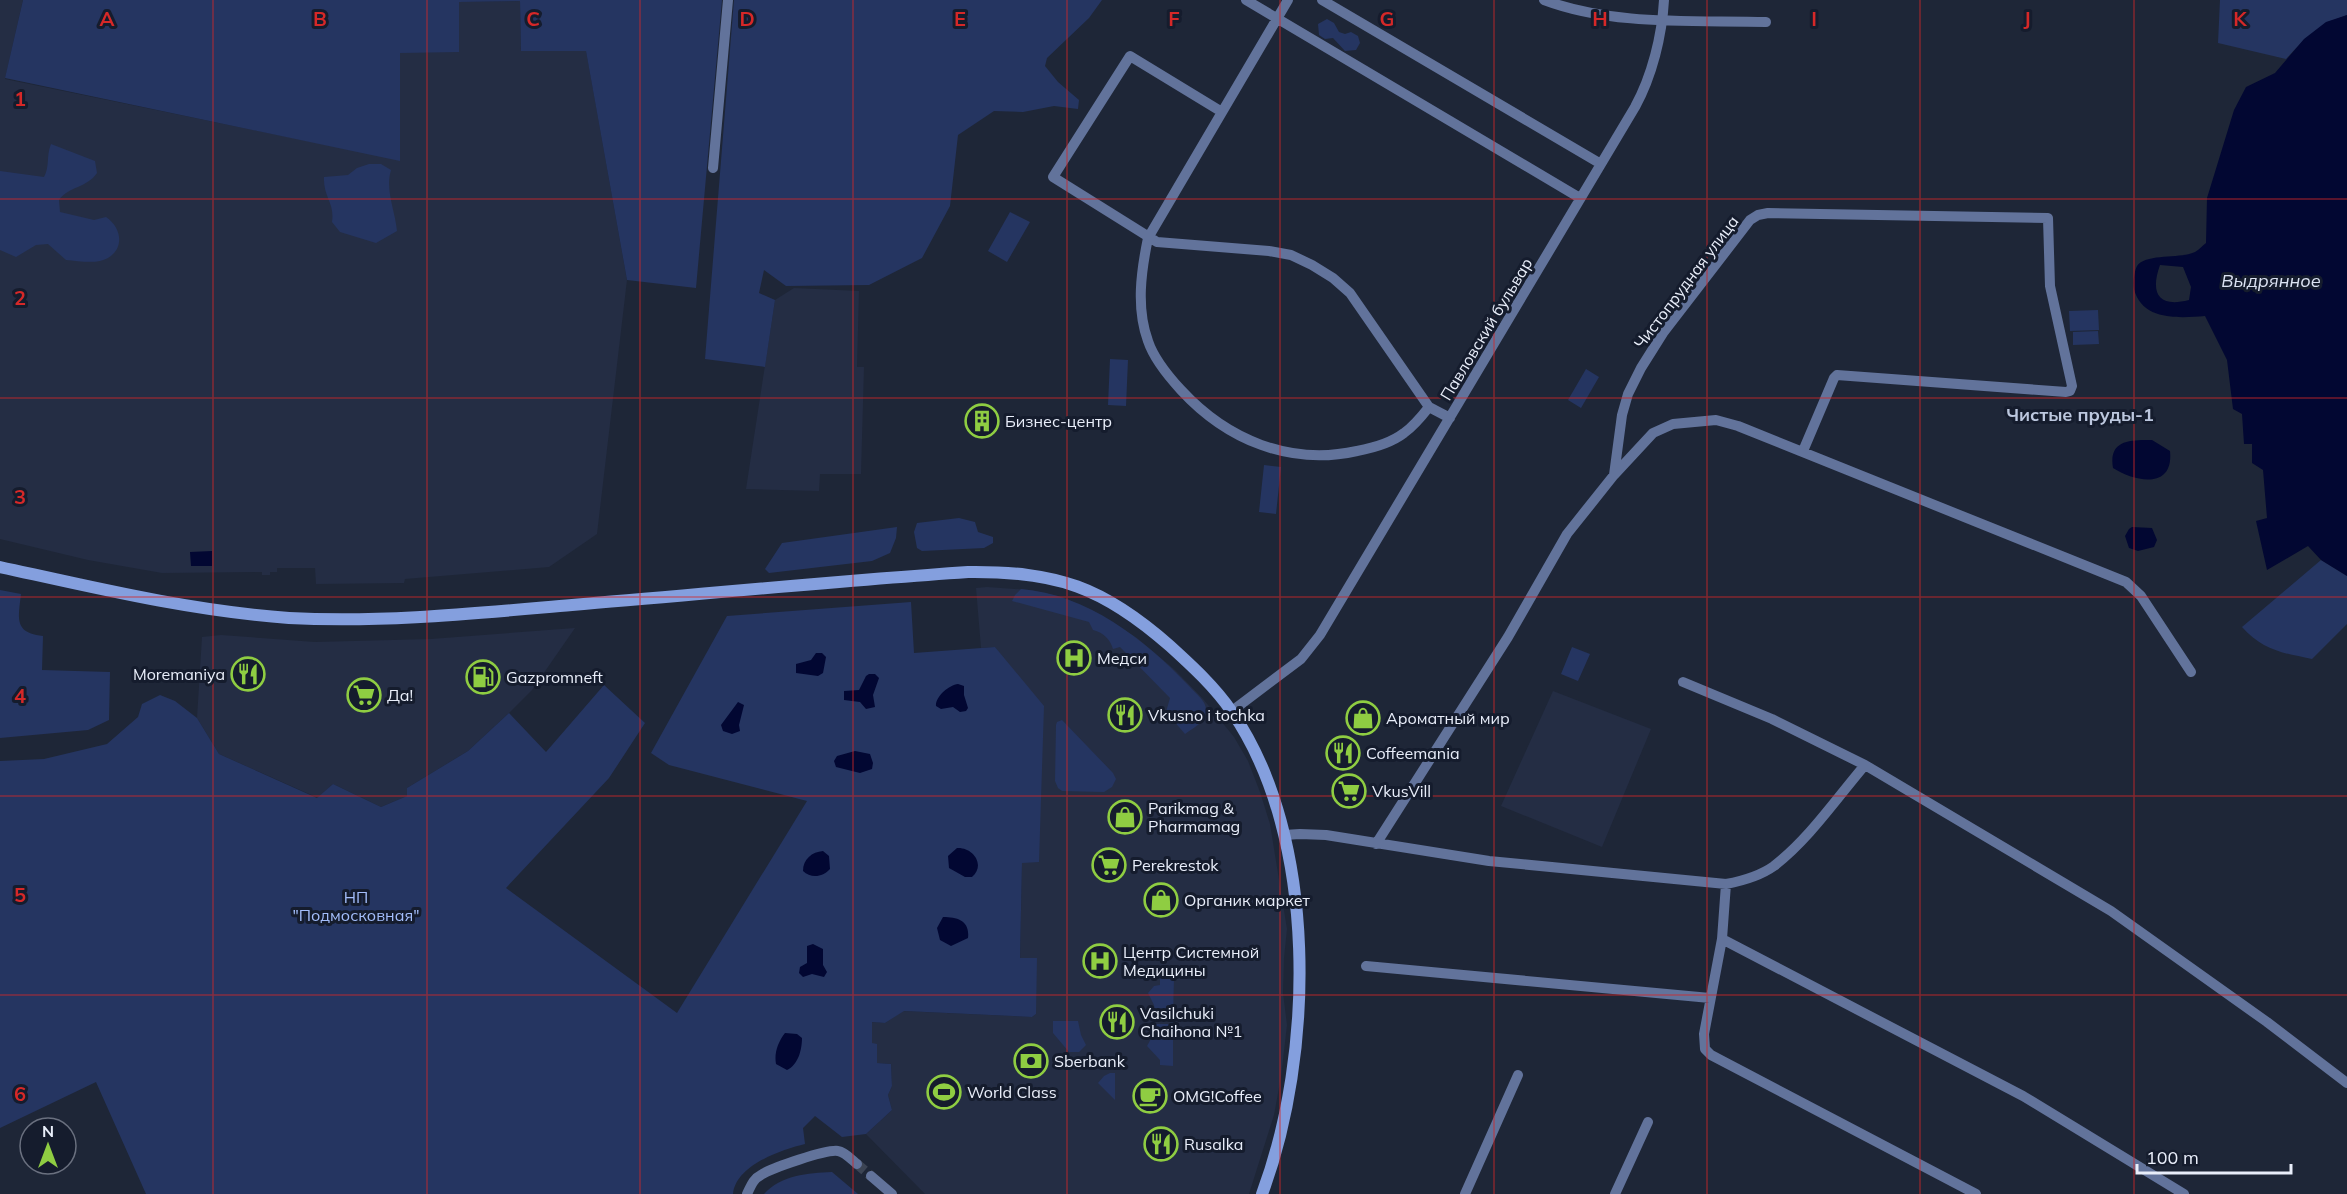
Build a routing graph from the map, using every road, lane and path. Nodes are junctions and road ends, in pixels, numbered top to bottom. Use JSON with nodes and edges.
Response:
{"nodes":[{"id":1,"x":728,"y":0,"type":"edge"},
{"id":2,"x":1246,"y":0,"type":"edge"},
{"id":3,"x":1288,"y":0,"type":"edge"},
{"id":4,"x":1322,"y":0,"type":"edge"},
{"id":5,"x":1544,"y":0,"type":"edge"},
{"id":6,"x":1664,"y":0,"type":"edge"},
{"id":7,"x":1277,"y":19,"type":"junction"},
{"id":8,"x":1663,"y":19,"type":"junction"},
{"id":9,"x":1766,"y":22,"type":"dead end"},
{"id":10,"x":1222,"y":112,"type":"junction"},
{"id":11,"x":1601,"y":164,"type":"junction"},
{"id":12,"x":713,"y":168,"type":"dead end"},
{"id":13,"x":1580,"y":198,"type":"junction"},
{"id":14,"x":1148,"y":238,"type":"junction"},
{"id":15,"x":1430,"y":407,"type":"junction"},
{"id":16,"x":1450,"y":418,"type":"junction"},
{"id":17,"x":1803,"y":451,"type":"junction"},
{"id":18,"x":1614,"y":475,"type":"junction"},
{"id":19,"x":0,"y":567,"type":"edge"},
{"id":20,"x":2191,"y":672,"type":"dead end"},
{"id":21,"x":1683,"y":682,"type":"dead end"},
{"id":22,"x":1232,"y":711,"type":"junction"},
{"id":23,"x":1865,"y":765,"type":"junction"},
{"id":24,"x":1284,"y":835,"type":"junction"},
{"id":25,"x":1376,"y":844,"type":"junction"},
{"id":26,"x":1726,"y":885,"type":"junction"},
{"id":27,"x":1722,"y":939,"type":"junction"},
{"id":28,"x":1366,"y":966,"type":"dead end"},
{"id":29,"x":1710,"y":998,"type":"junction"},
{"id":30,"x":1518,"y":1075,"type":"dead end"},
{"id":31,"x":2347,"y":1083,"type":"edge"},
{"id":32,"x":1648,"y":1122,"type":"dead end"},
{"id":33,"x":857,"y":1164,"type":"tunnel mouth"},
{"id":34,"x":871,"y":1176,"type":"tunnel mouth"},
{"id":35,"x":747,"y":1194,"type":"edge"},
{"id":36,"x":892,"y":1194,"type":"edge"},
{"id":37,"x":1262,"y":1194,"type":"edge"},
{"id":38,"x":1465,"y":1194,"type":"edge"},
{"id":39,"x":1615,"y":1194,"type":"edge"},
{"id":40,"x":1976,"y":1194,"type":"edge"},
{"id":41,"x":2184,"y":1194,"type":"edge"}],
"edges":[{"from":1,"to":12,"type":"street"},
{"from":2,"to":7,"type":"street"},
{"from":3,"to":7,"type":"street"},
{"from":4,"to":11,"type":"street"},
{"from":5,"to":8,"type":"street"},
{"from":6,"to":8,"type":"street","name":"Павловский бульвар"},
{"from":7,"to":10,"type":"street"},
{"from":7,"to":13,"type":"street"},
{"from":8,"to":9,"type":"street"},
{"from":8,"to":11,"type":"street","name":"Павловский бульвар"},
{"from":10,"to":14,"type":"street"},
{"from":10,"to":14,"type":"street"},
{"from":11,"to":13,"type":"street","name":"Павловский бульвар"},
{"from":13,"to":16,"type":"street","name":"Павловский бульвар"},
{"from":14,"to":15,"type":"street"},
{"from":14,"to":15,"type":"street"},
{"from":15,"to":16,"type":"street"},
{"from":16,"to":22,"type":"street","name":"Павловский бульвар"},
{"from":17,"to":18,"type":"street"},
{"from":17,"to":18,"type":"street","name":"Чистопрудная улица"},
{"from":17,"to":20,"type":"street"},
{"from":18,"to":25,"type":"street"},
{"from":19,"to":22,"type":"main road"},
{"from":21,"to":23,"type":"street"},
{"from":22,"to":24,"type":"main road"},
{"from":23,"to":26,"type":"street"},
{"from":23,"to":31,"type":"street"},
{"from":24,"to":25,"type":"street"},
{"from":24,"to":37,"type":"main road"},
{"from":25,"to":26,"type":"street"},
{"from":26,"to":27,"type":"street"},
{"from":27,"to":29,"type":"street"},
{"from":27,"to":41,"type":"street"},
{"from":28,"to":29,"type":"street"},
{"from":29,"to":40,"type":"street"},
{"from":30,"to":38,"type":"street"},
{"from":32,"to":39,"type":"street"},
{"from":33,"to":35,"type":"street"},
{"from":34,"to":36,"type":"street"}]}
